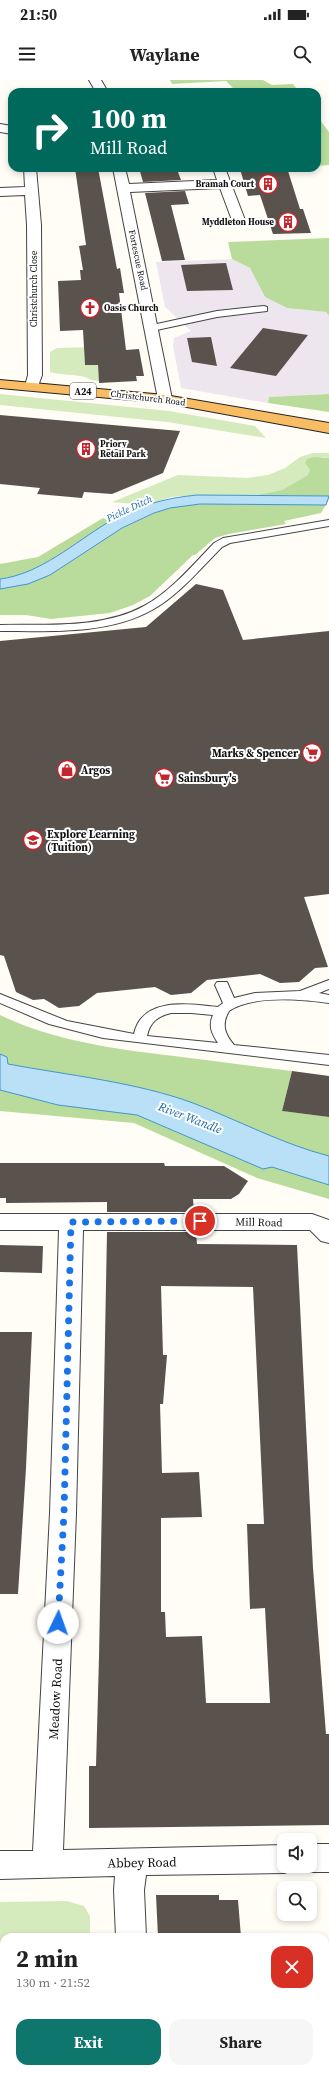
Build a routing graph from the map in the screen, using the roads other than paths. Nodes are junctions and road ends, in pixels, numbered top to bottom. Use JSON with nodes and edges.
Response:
{"nodes":[{"id":1,"x":30,"y":172,"type":"edge"},
{"id":2,"x":120,"y":172,"type":"edge"},
{"id":3,"x":220,"y":172,"type":"edge"},
{"id":4,"x":225,"y":184,"type":"junction"},
{"id":5,"x":123,"y":188,"type":"junction"},
{"id":6,"x":31,"y":191,"type":"junction"},
{"id":7,"x":0,"y":192,"type":"edge"},
{"id":8,"x":238,"y":220,"type":"dead end"},
{"id":9,"x":264,"y":309,"type":"dead end"},
{"id":10,"x":152,"y":328,"type":"junction"},
{"id":11,"x":0,"y":384,"type":"edge"},
{"id":12,"x":32,"y":386,"type":"junction"},
{"id":13,"x":165,"y":399,"type":"junction"},
{"id":14,"x":270,"y":419,"type":"junction"},
{"id":15,"x":329,"y":428,"type":"edge"},
{"id":16,"x":329,"y":440,"type":"edge"},
{"id":17,"x":329,"y":523,"type":"edge"},
{"id":18,"x":189,"y":574,"type":"junction"},
{"id":19,"x":204,"y":578,"type":"dead end"},
{"id":20,"x":0,"y":628,"type":"edge"},
{"id":21,"x":329,"y":984,"type":"edge"},
{"id":22,"x":222,"y":986,"type":"dead end"},
{"id":23,"x":301,"y":995,"type":"junction"},
{"id":24,"x":0,"y":998,"type":"edge"},
{"id":25,"x":329,"y":999,"type":"edge"},
{"id":26,"x":225,"y":1007,"type":"junction"},
{"id":27,"x":140,"y":1038,"type":"junction"},
{"id":28,"x":230,"y":1049,"type":"junction"},
{"id":29,"x":329,"y":1060,"type":"edge"},
{"id":30,"x":0,"y":1222,"type":"edge"},
{"id":31,"x":71,"y":1222,"type":"junction"},
{"id":32,"x":327,"y":1232,"type":"edge"},
{"id":33,"x":317,"y":1858,"type":"edge"},
{"id":34,"x":329,"y":1858,"type":"edge"},
{"id":35,"x":277,"y":1859,"type":"edge"},
{"id":36,"x":47,"y":1863,"type":"junction"},
{"id":37,"x":132,"y":1863,"type":"junction"},
{"id":38,"x":0,"y":1865,"type":"edge"},
{"id":39,"x":131,"y":1933,"type":"edge"}],
"edges":[{"from":1,"to":6,"type":"street","name":"Christchurch Close"},
{"from":2,"to":5,"type":"street","name":"Fortescue Road"},
{"from":3,"to":4,"type":"street"},
{"from":4,"to":5,"type":"street"},
{"from":4,"to":8,"type":"street"},
{"from":5,"to":10,"type":"street","name":"Fortescue Road"},
{"from":6,"to":7,"type":"street"},
{"from":6,"to":12,"type":"street","name":"Christchurch Close"},
{"from":9,"to":10,"type":"lane"},
{"from":10,"to":13,"type":"street","name":"Fortescue Road"},
{"from":11,"to":12,"type":"highway","name":"Christchurch Road","number":"A24"},
{"from":12,"to":13,"type":"highway","name":"Christchurch Road","number":"A24"},
{"from":13,"to":14,"type":"highway","name":"Christchurch Road","number":"A24"},
{"from":14,"to":15,"type":"highway","name":"Christchurch Road","number":"A24"},
{"from":14,"to":16,"type":"highway","name":"Christchurch Road","number":"A24"},
{"from":17,"to":18,"type":"lane"},
{"from":18,"to":19,"type":"lane"},
{"from":18,"to":20,"type":"lane"},
{"from":21,"to":23,"type":"lane"},
{"from":22,"to":26,"type":"lane"},
{"from":23,"to":25,"type":"lane"},
{"from":23,"to":26,"type":"lane"},
{"from":24,"to":27,"type":"lane"},
{"from":26,"to":27,"type":"lane"},
{"from":26,"to":28,"type":"lane"},
{"from":27,"to":28,"type":"lane"},
{"from":28,"to":29,"type":"lane"},
{"from":30,"to":31,"type":"street","name":"Mill Road"},
{"from":31,"to":32,"type":"street","name":"Mill Road"},
{"from":31,"to":36,"type":"street","name":"Meadow Road"},
{"from":33,"to":34,"type":"street"},
{"from":35,"to":37,"type":"street","name":"Abbey Road"},
{"from":36,"to":37,"type":"street","name":"Abbey Road"},
{"from":36,"to":38,"type":"street","name":"Abbey Road"},
{"from":37,"to":39,"type":"street"}]}
